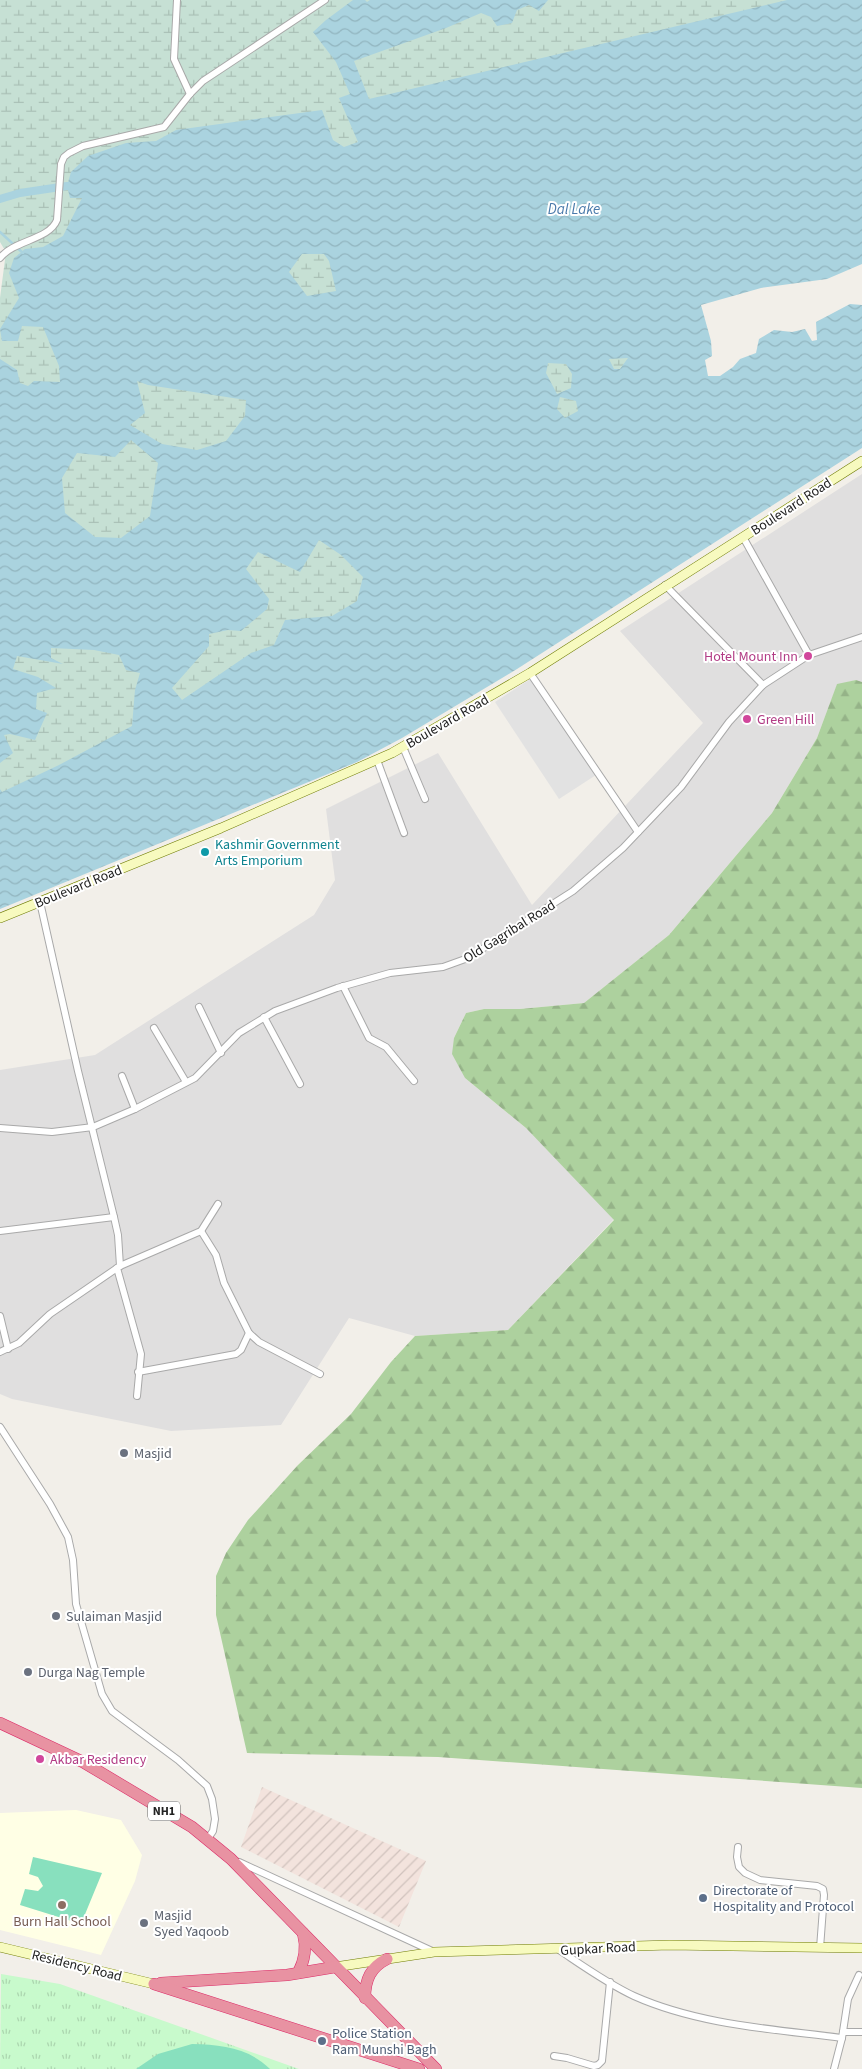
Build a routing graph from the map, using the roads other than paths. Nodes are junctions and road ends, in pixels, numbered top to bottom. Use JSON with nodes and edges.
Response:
{"nodes":[{"id":1,"x":178,"y":0,"type":"edge"},
{"id":2,"x":325,"y":0,"type":"edge"},
{"id":3,"x":190,"y":94,"type":"junction"},
{"id":4,"x":2,"y":256,"type":"edge"},
{"id":5,"x":862,"y":461,"type":"edge"},
{"id":6,"x":743,"y":537,"type":"junction"},
{"id":7,"x":665,"y":585,"type":"junction"},
{"id":8,"x":862,"y":637,"type":"edge"},
{"id":9,"x":809,"y":655,"type":"junction"},
{"id":10,"x":530,"y":673,"type":"junction"},
{"id":11,"x":764,"y":685,"type":"junction"},
{"id":12,"x":403,"y":747,"type":"junction"},
{"id":13,"x":377,"y":760,"type":"junction"},
{"id":14,"x":425,"y":799,"type":"dead end"},
{"id":15,"x":638,"y":832,"type":"junction"},
{"id":16,"x":404,"y":833,"type":"dead end"},
{"id":17,"x":40,"y":902,"type":"junction"},
{"id":18,"x":0,"y":918,"type":"edge"},
{"id":19,"x":343,"y":986,"type":"junction"},
{"id":20,"x":199,"y":1007,"type":"dead end"},
{"id":21,"x":264,"y":1017,"type":"junction"},
{"id":22,"x":154,"y":1028,"type":"dead end"},
{"id":23,"x":221,"y":1053,"type":"junction"},
{"id":24,"x":122,"y":1076,"type":"dead end"},
{"id":25,"x":414,"y":1081,"type":"dead end"},
{"id":26,"x":186,"y":1082,"type":"junction"},
{"id":27,"x":300,"y":1084,"type":"dead end"},
{"id":28,"x":135,"y":1109,"type":"junction"},
{"id":29,"x":93,"y":1126,"type":"junction"},
{"id":30,"x":0,"y":1128,"type":"edge"},
{"id":31,"x":218,"y":1204,"type":"dead end"},
{"id":32,"x":114,"y":1217,"type":"junction"},
{"id":33,"x":201,"y":1231,"type":"junction"},
{"id":34,"x":0,"y":1232,"type":"edge"},
{"id":35,"x":119,"y":1268,"type":"junction"},
{"id":36,"x":0,"y":1316,"type":"edge"},
{"id":37,"x":249,"y":1333,"type":"junction"},
{"id":38,"x":8,"y":1349,"type":"junction"},
{"id":39,"x":0,"y":1352,"type":"edge"},
{"id":40,"x":138,"y":1372,"type":"junction"},
{"id":41,"x":320,"y":1374,"type":"dead end"},
{"id":42,"x":136,"y":1396,"type":"dead end"},
{"id":43,"x":0,"y":1426,"type":"edge"},
{"id":44,"x":0,"y":1723,"type":"edge"},
{"id":45,"x":207,"y":1840,"type":"junction"},
{"id":46,"x":738,"y":1847,"type":"dead end"},
{"id":47,"x":231,"y":1859,"type":"junction"},
{"id":48,"x":304,"y":1933,"type":"junction"},
{"id":49,"x":0,"y":1947,"type":"edge"},
{"id":50,"x":820,"y":1948,"type":"junction"},
{"id":51,"x":862,"y":1948,"type":"edge"},
{"id":52,"x":560,"y":1950,"type":"junction"},
{"id":53,"x":434,"y":1952,"type":"junction"},
{"id":54,"x":387,"y":1959,"type":"junction"},
{"id":55,"x":335,"y":1967,"type":"junction"},
{"id":56,"x":298,"y":1973,"type":"junction"},
{"id":57,"x":858,"y":1975,"type":"dead end"},
{"id":58,"x":610,"y":1982,"type":"junction"},
{"id":59,"x":154,"y":1984,"type":"junction"},
{"id":60,"x":365,"y":1998,"type":"junction"},
{"id":61,"x":862,"y":2032,"type":"edge"},
{"id":62,"x":843,"y":2035,"type":"junction"},
{"id":63,"x":554,"y":2056,"type":"dead end"},
{"id":64,"x":419,"y":2069,"type":"edge"},
{"id":65,"x":435,"y":2069,"type":"edge"},
{"id":66,"x":834,"y":2069,"type":"edge"}],
"edges":[{"from":1,"to":3,"type":"street"},
{"from":2,"to":3,"type":"street"},
{"from":3,"to":4,"type":"street"},
{"from":5,"to":6,"type":"main road","name":"Boulevard Road"},
{"from":6,"to":7,"type":"main road","name":"Boulevard Road"},
{"from":6,"to":9,"type":"street"},
{"from":7,"to":10,"type":"main road","name":"Boulevard Road"},
{"from":7,"to":11,"type":"street"},
{"from":8,"to":9,"type":"street","name":"Old Gagribal Road"},
{"from":9,"to":11,"type":"street","name":"Old Gagribal Road"},
{"from":10,"to":12,"type":"main road","name":"Boulevard Road"},
{"from":10,"to":15,"type":"street"},
{"from":11,"to":15,"type":"street","name":"Old Gagribal Road"},
{"from":12,"to":13,"type":"main road","name":"Boulevard Road"},
{"from":12,"to":14,"type":"street"},
{"from":13,"to":16,"type":"street"},
{"from":13,"to":17,"type":"main road","name":"Boulevard Road"},
{"from":15,"to":19,"type":"street","name":"Old Gagribal Road"},
{"from":17,"to":18,"type":"main road","name":"Boulevard Road"},
{"from":17,"to":29,"type":"street"},
{"from":19,"to":21,"type":"street","name":"Old Gagribal Road"},
{"from":19,"to":25,"type":"street"},
{"from":20,"to":23,"type":"street"},
{"from":21,"to":23,"type":"street","name":"Old Gagribal Road"},
{"from":21,"to":27,"type":"street"},
{"from":22,"to":26,"type":"street"},
{"from":23,"to":26,"type":"street","name":"Old Gagribal Road"},
{"from":24,"to":28,"type":"street"},
{"from":26,"to":28,"type":"street","name":"Old Gagribal Road"},
{"from":28,"to":29,"type":"street","name":"Old Gagribal Road"},
{"from":29,"to":30,"type":"street","name":"Old Gagribal Road"},
{"from":29,"to":32,"type":"street"},
{"from":31,"to":33,"type":"street"},
{"from":32,"to":34,"type":"street"},
{"from":32,"to":35,"type":"street"},
{"from":33,"to":35,"type":"street"},
{"from":33,"to":37,"type":"street"},
{"from":35,"to":38,"type":"street"},
{"from":35,"to":40,"type":"street"},
{"from":36,"to":38,"type":"street"},
{"from":37,"to":40,"type":"street"},
{"from":37,"to":41,"type":"street"},
{"from":38,"to":39,"type":"street"},
{"from":40,"to":42,"type":"street"},
{"from":43,"to":45,"type":"street"},
{"from":44,"to":45,"type":"highway","number":"NH1"},
{"from":45,"to":47,"type":"highway","number":"NH1"},
{"from":46,"to":50,"type":"street"},
{"from":47,"to":48,"type":"highway","number":"NH1"},
{"from":47,"to":53,"type":"street"},
{"from":48,"to":55,"type":"highway","number":"NH1"},
{"from":48,"to":56,"type":"highway"},
{"from":49,"to":59,"type":"main road","name":"Residency Road"},
{"from":50,"to":51,"type":"main road","name":"Gupkar Road"},
{"from":50,"to":52,"type":"main road","name":"Gupkar Road"},
{"from":52,"to":53,"type":"main road","name":"Gupkar Road"},
{"from":52,"to":58,"type":"street"},
{"from":53,"to":54,"type":"main road","name":"Gupkar Road"},
{"from":54,"to":55,"type":"main road","name":"Gupkar Road"},
{"from":54,"to":60,"type":"highway"},
{"from":55,"to":56,"type":"highway"},
{"from":55,"to":60,"type":"highway","number":"NH1"},
{"from":56,"to":59,"type":"highway"},
{"from":57,"to":62,"type":"street"},
{"from":58,"to":62,"type":"street"},
{"from":58,"to":63,"type":"street"},
{"from":59,"to":64,"type":"highway"},
{"from":60,"to":65,"type":"highway","number":"NH1"},
{"from":61,"to":62,"type":"street"},
{"from":62,"to":66,"type":"street"}]}
